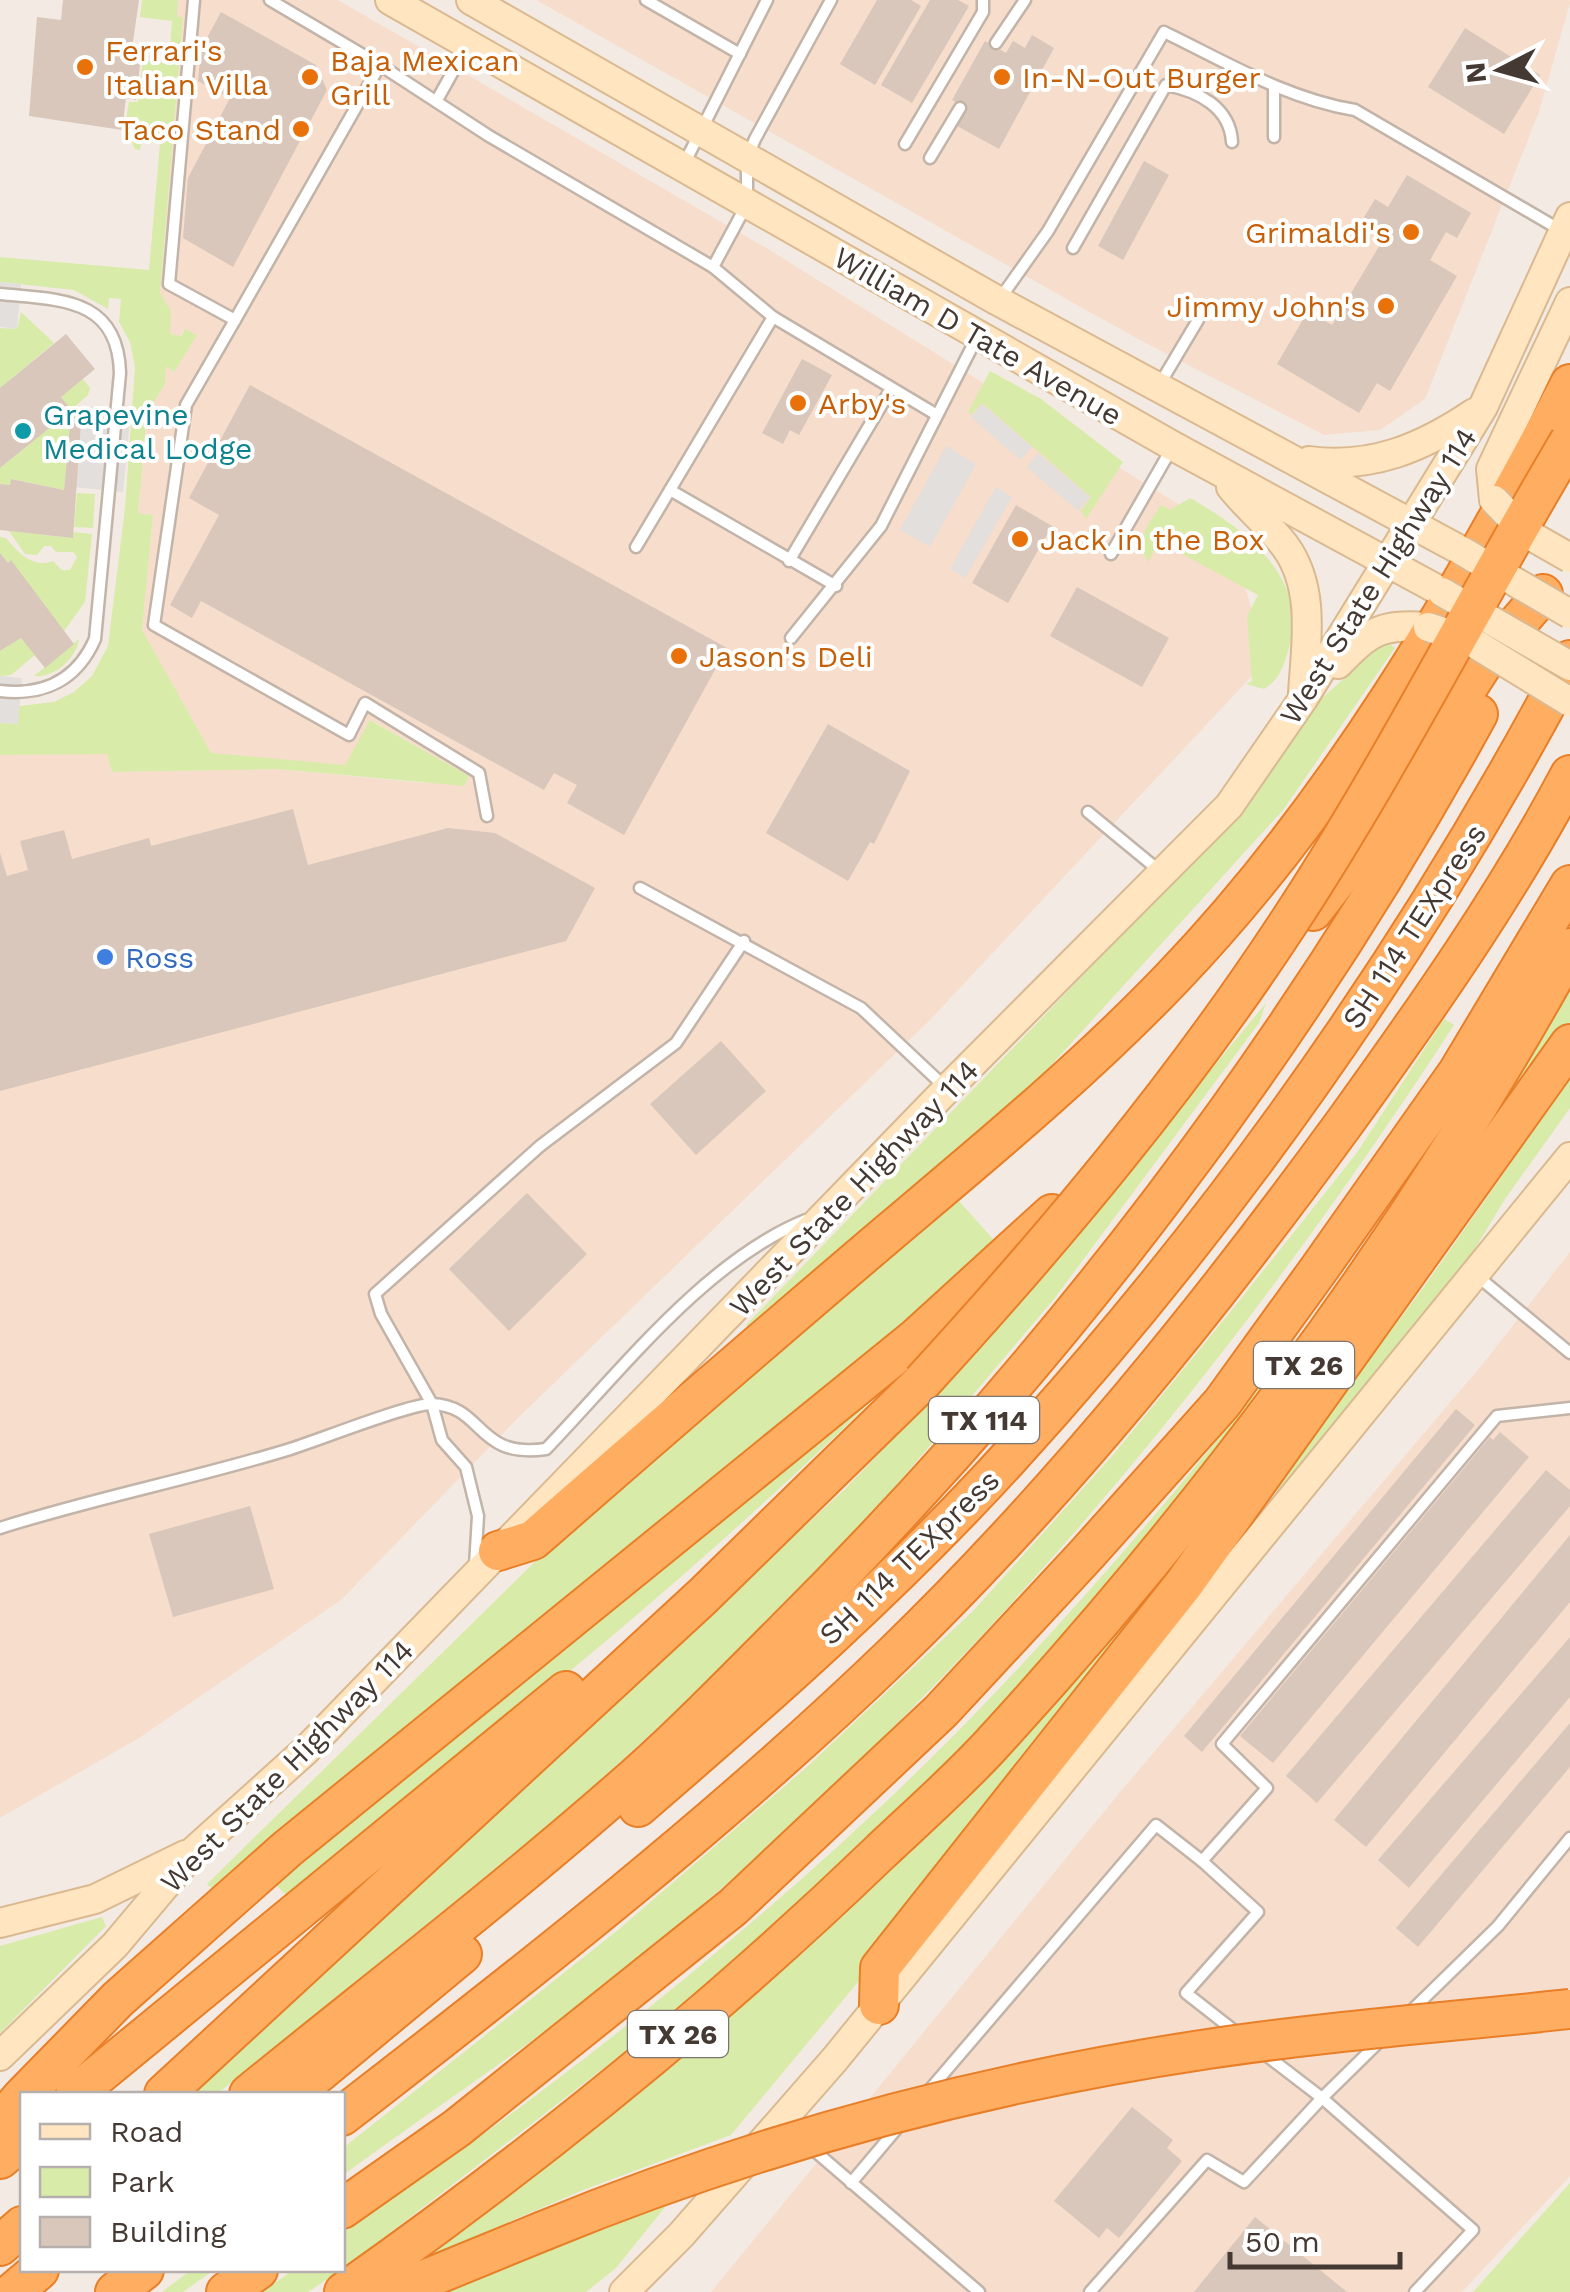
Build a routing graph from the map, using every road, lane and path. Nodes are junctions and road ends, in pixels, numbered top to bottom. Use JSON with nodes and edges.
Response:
{"nodes":[{"id":1,"x":194,"y":0,"type":"edge"},
{"id":2,"x":270,"y":0,"type":"edge"},
{"id":3,"x":390,"y":0,"type":"edge"},
{"id":4,"x":646,"y":0,"type":"edge"},
{"id":5,"x":768,"y":0,"type":"edge"},
{"id":6,"x":832,"y":0,"type":"edge"},
{"id":7,"x":983,"y":0,"type":"edge"},
{"id":8,"x":1025,"y":0,"type":"edge"},
{"id":9,"x":485,"y":3,"type":"edge"},
{"id":10,"x":469,"y":43,"type":"junction"},
{"id":11,"x":996,"y":43,"type":"dead end"},
{"id":12,"x":740,"y":54,"type":"junction"},
{"id":13,"x":380,"y":65,"type":"junction"},
{"id":14,"x":1274,"y":86,"type":"junction"},
{"id":15,"x":437,"y":100,"type":"junction"},
{"id":16,"x":960,"y":108,"type":"dead end"},
{"id":17,"x":702,"y":130,"type":"junction"},
{"id":18,"x":1274,"y":137,"type":"dead end"},
{"id":19,"x":1232,"y":142,"type":"dead end"},
{"id":20,"x":905,"y":144,"type":"dead end"},
{"id":21,"x":747,"y":158,"type":"junction"},
{"id":22,"x":930,"y":158,"type":"dead end"},
{"id":23,"x":682,"y":166,"type":"junction"},
{"id":24,"x":747,"y":204,"type":"junction"},
{"id":25,"x":1567,"y":225,"type":"edge"},
{"id":26,"x":1073,"y":248,"type":"dead end"},
{"id":27,"x":713,"y":267,"type":"junction"},
{"id":28,"x":0,"y":294,"type":"edge"},
{"id":29,"x":998,"y":301,"type":"junction"},
{"id":30,"x":1570,"y":302,"type":"edge"},
{"id":31,"x":773,"y":317,"type":"junction"},
{"id":32,"x":236,"y":320,"type":"junction"},
{"id":33,"x":1198,"y":320,"type":"dead end"},
{"id":34,"x":978,"y":336,"type":"junction"},
{"id":35,"x":1570,"y":384,"type":"edge"},
{"id":36,"x":1157,"y":388,"type":"junction"},
{"id":37,"x":891,"y":389,"type":"junction"},
{"id":38,"x":1484,"y":407,"type":"junction"},
{"id":39,"x":937,"y":415,"type":"junction"},
{"id":40,"x":1570,"y":440,"type":"edge"},
{"id":41,"x":1173,"y":446,"type":"junction"},
{"id":42,"x":1289,"y":458,"type":"junction"},
{"id":43,"x":1218,"y":471,"type":"junction"},
{"id":44,"x":670,"y":490,"type":"junction"},
{"id":45,"x":1414,"y":523,"type":"junction"},
{"id":46,"x":1570,"y":542,"type":"edge"},
{"id":47,"x":636,"y":547,"type":"dead end"},
{"id":48,"x":1111,"y":554,"type":"dead end"},
{"id":49,"x":1570,"y":558,"type":"edge"},
{"id":50,"x":789,"y":560,"type":"junction"},
{"id":51,"x":1388,"y":562,"type":"junction"},
{"id":52,"x":836,"y":586,"type":"junction"},
{"id":53,"x":1556,"y":604,"type":"edge"},
{"id":54,"x":791,"y":638,"type":"dead end"},
{"id":55,"x":1570,"y":663,"type":"edge"},
{"id":56,"x":0,"y":691,"type":"edge"},
{"id":57,"x":1303,"y":700,"type":"junction"},
{"id":58,"x":1570,"y":702,"type":"edge"},
{"id":59,"x":1570,"y":774,"type":"edge"},
{"id":60,"x":1088,"y":812,"type":"dead end"},
{"id":61,"x":487,"y":816,"type":"dead end"},
{"id":62,"x":1163,"y":874,"type":"junction"},
{"id":63,"x":1570,"y":885,"type":"edge"},
{"id":64,"x":640,"y":888,"type":"dead end"},
{"id":65,"x":744,"y":942,"type":"junction"},
{"id":66,"x":1570,"y":948,"type":"edge"},
{"id":67,"x":1570,"y":1044,"type":"edge"},
{"id":68,"x":947,"y":1089,"type":"junction"},
{"id":69,"x":1570,"y":1157,"type":"edge"},
{"id":70,"x":835,"y":1208,"type":"junction"},
{"id":71,"x":1475,"y":1274,"type":"junction"},
{"id":72,"x":1570,"y":1352,"type":"edge"},
{"id":73,"x":432,"y":1404,"type":"junction"},
{"id":74,"x":1570,"y":1408,"type":"edge"},
{"id":75,"x":0,"y":1528,"type":"edge"},
{"id":76,"x":486,"y":1564,"type":"junction"},
{"id":77,"x":668,"y":1627,"type":"junction"},
{"id":78,"x":1570,"y":1838,"type":"edge"},
{"id":79,"x":195,"y":1850,"type":"junction"},
{"id":80,"x":1202,"y":1861,"type":"junction"},
{"id":81,"x":0,"y":1923,"type":"edge"},
{"id":82,"x":879,"y":2005,"type":"junction"},
{"id":83,"x":1570,"y":2008,"type":"edge"},
{"id":84,"x":0,"y":2056,"type":"edge"},
{"id":85,"x":28,"y":2092,"type":"edge"},
{"id":86,"x":77,"y":2092,"type":"edge"},
{"id":87,"x":166,"y":2092,"type":"edge"},
{"id":88,"x":251,"y":2092,"type":"edge"},
{"id":89,"x":294,"y":2092,"type":"edge"},
{"id":90,"x":1322,"y":2098,"type":"junction"},
{"id":91,"x":20,"y":2100,"type":"edge"},
{"id":92,"x":345,"y":2114,"type":"edge"},
{"id":93,"x":0,"y":2122,"type":"edge"},
{"id":94,"x":782,"y":2122,"type":"junction"},
{"id":95,"x":20,"y":2142,"type":"edge"},
{"id":96,"x":0,"y":2159,"type":"edge"},
{"id":97,"x":851,"y":2183,"type":"junction"},
{"id":98,"x":345,"y":2207,"type":"edge"},
{"id":99,"x":20,"y":2228,"type":"edge"},
{"id":100,"x":0,"y":2246,"type":"edge"},
{"id":101,"x":37,"y":2272,"type":"edge"},
{"id":102,"x":141,"y":2272,"type":"edge"},
{"id":103,"x":255,"y":2272,"type":"edge"},
{"id":104,"x":13,"y":2292,"type":"edge"},
{"id":105,"x":115,"y":2292,"type":"edge"},
{"id":106,"x":226,"y":2292,"type":"edge"},
{"id":107,"x":344,"y":2292,"type":"edge"},
{"id":108,"x":394,"y":2292,"type":"edge"},
{"id":109,"x":624,"y":2292,"type":"edge"},
{"id":110,"x":979,"y":2292,"type":"edge"},
{"id":111,"x":1090,"y":2292,"type":"edge"},
{"id":112,"x":1415,"y":2292,"type":"edge"}],
"edges":[{"from":1,"to":32,"type":"lane"},
{"from":2,"to":13,"type":"lane"},
{"from":3,"to":10,"type":"main road","name":"William D Tate Avenue"},
{"from":4,"to":12,"type":"lane"},
{"from":5,"to":12,"type":"lane"},
{"from":6,"to":21,"type":"lane"},
{"from":7,"to":20,"type":"lane"},
{"from":8,"to":11,"type":"lane"},
{"from":9,"to":10,"type":"main road"},
{"from":9,"to":17,"type":"main road","name":"William D Tate Avenue"},
{"from":10,"to":15,"type":"lane"},
{"from":10,"to":23,"type":"main road","name":"William D Tate Avenue"},
{"from":12,"to":17,"type":"lane"},
{"from":13,"to":15,"type":"lane"},
{"from":13,"to":32,"type":"lane"},
{"from":14,"to":18,"type":"lane"},
{"from":14,"to":25,"type":"lane"},
{"from":14,"to":29,"type":"lane"},
{"from":15,"to":27,"type":"lane"},
{"from":16,"to":22,"type":"lane"},
{"from":17,"to":21,"type":"main road","name":"William D Tate Avenue"},
{"from":17,"to":23,"type":"lane"},
{"from":19,"to":26,"type":"lane"},
{"from":21,"to":24,"type":"lane"},
{"from":21,"to":29,"type":"main road","name":"William D Tate Avenue"},
{"from":23,"to":24,"type":"main road","name":"William D Tate Avenue"},
{"from":24,"to":27,"type":"lane"},
{"from":24,"to":34,"type":"main road","name":"William D Tate Avenue"},
{"from":25,"to":38,"type":"main road","name":"West State Highway 114"},
{"from":27,"to":31,"type":"lane"},
{"from":28,"to":56,"type":"lane"},
{"from":29,"to":34,"type":"main road"},
{"from":29,"to":36,"type":"main road","name":"William D Tate Avenue"},
{"from":30,"to":49,"type":"main road","bridge":true},
{"from":31,"to":37,"type":"lane"},
{"from":31,"to":44,"type":"lane"},
{"from":32,"to":61,"type":"lane"},
{"from":33,"to":36,"type":"lane"},
{"from":34,"to":39,"type":"lane"},
{"from":34,"to":41,"type":"main road","name":"William D Tate Avenue"},
{"from":35,"to":76,"type":"highway"},
{"from":36,"to":42,"type":"main road","name":"William D Tate Avenue"},
{"from":37,"to":39,"type":"lane"},
{"from":37,"to":50,"type":"lane"},
{"from":38,"to":42,"type":"main road"},
{"from":38,"to":45,"type":"main road","name":"West State Highway 114"},
{"from":39,"to":52,"type":"lane"},
{"from":40,"to":77,"type":"highway","bridge":true},
{"from":41,"to":43,"type":"main road","name":"William D Tate Avenue"},
{"from":41,"to":48,"type":"lane"},
{"from":42,"to":45,"type":"main road","name":"William D Tate Avenue"},
{"from":43,"to":51,"type":"main road","name":"William D Tate Avenue"},
{"from":43,"to":57,"type":"main road"},
{"from":44,"to":47,"type":"lane"},
{"from":44,"to":50,"type":"lane"},
{"from":45,"to":51,"type":"main road","name":"West State Highway 114"},
{"from":45,"to":53,"type":"main road","name":"William D Tate Avenue","bridge":true},
{"from":46,"to":53,"type":"highway","number":"TX 114"},
{"from":50,"to":52,"type":"lane"},
{"from":51,"to":55,"type":"main road","name":"William D Tate Avenue","bridge":true},
{"from":51,"to":57,"type":"main road","name":"West State Highway 114"},
{"from":52,"to":54,"type":"lane"},
{"from":53,"to":85,"type":"highway"},
{"from":53,"to":88,"type":"highway","number":"TX 114"},
{"from":55,"to":89,"type":"highway","name":"SH 114 TEXpress"},
{"from":57,"to":58,"type":"main road","bridge":true},
{"from":57,"to":62,"type":"main road","name":"West State Highway 114"},
{"from":59,"to":92,"type":"highway","name":"SH 114 TEXpress"},
{"from":60,"to":62,"type":"lane"},
{"from":62,"to":68,"type":"main road","name":"West State Highway 114"},
{"from":63,"to":98,"type":"highway"},
{"from":64,"to":65,"type":"lane"},
{"from":65,"to":68,"type":"lane"},
{"from":65,"to":73,"type":"lane"},
{"from":66,"to":107,"type":"highway","number":"TX 26"},
{"from":67,"to":82,"type":"highway"},
{"from":68,"to":70,"type":"main road","name":"West State Highway 114"},
{"from":69,"to":71,"type":"main road"},
{"from":70,"to":73,"type":"lane"},
{"from":70,"to":76,"type":"main road","name":"West State Highway 114"},
{"from":71,"to":72,"type":"lane"},
{"from":71,"to":82,"type":"main road"},
{"from":73,"to":75,"type":"lane"},
{"from":73,"to":76,"type":"lane"},
{"from":74,"to":80,"type":"lane"},
{"from":76,"to":79,"type":"main road","name":"West State Highway 114"},
{"from":77,"to":86,"type":"highway"},
{"from":77,"to":87,"type":"highway"},
{"from":78,"to":90,"type":"lane"},
{"from":79,"to":81,"type":"main road"},
{"from":79,"to":84,"type":"main road","name":"West State Highway 114"},
{"from":80,"to":90,"type":"lane"},
{"from":80,"to":97,"type":"lane"},
{"from":82,"to":94,"type":"main road"},
{"from":83,"to":108,"type":"highway","bridge":true},
{"from":90,"to":111,"type":"lane"},
{"from":90,"to":112,"type":"lane"},
{"from":91,"to":93,"type":"highway"},
{"from":94,"to":97,"type":"lane"},
{"from":94,"to":109,"type":"main road"},
{"from":95,"to":96,"type":"highway"},
{"from":97,"to":110,"type":"lane"},
{"from":99,"to":100,"type":"highway"},
{"from":101,"to":104,"type":"highway"},
{"from":102,"to":105,"type":"highway"},
{"from":103,"to":106,"type":"highway"}]}
